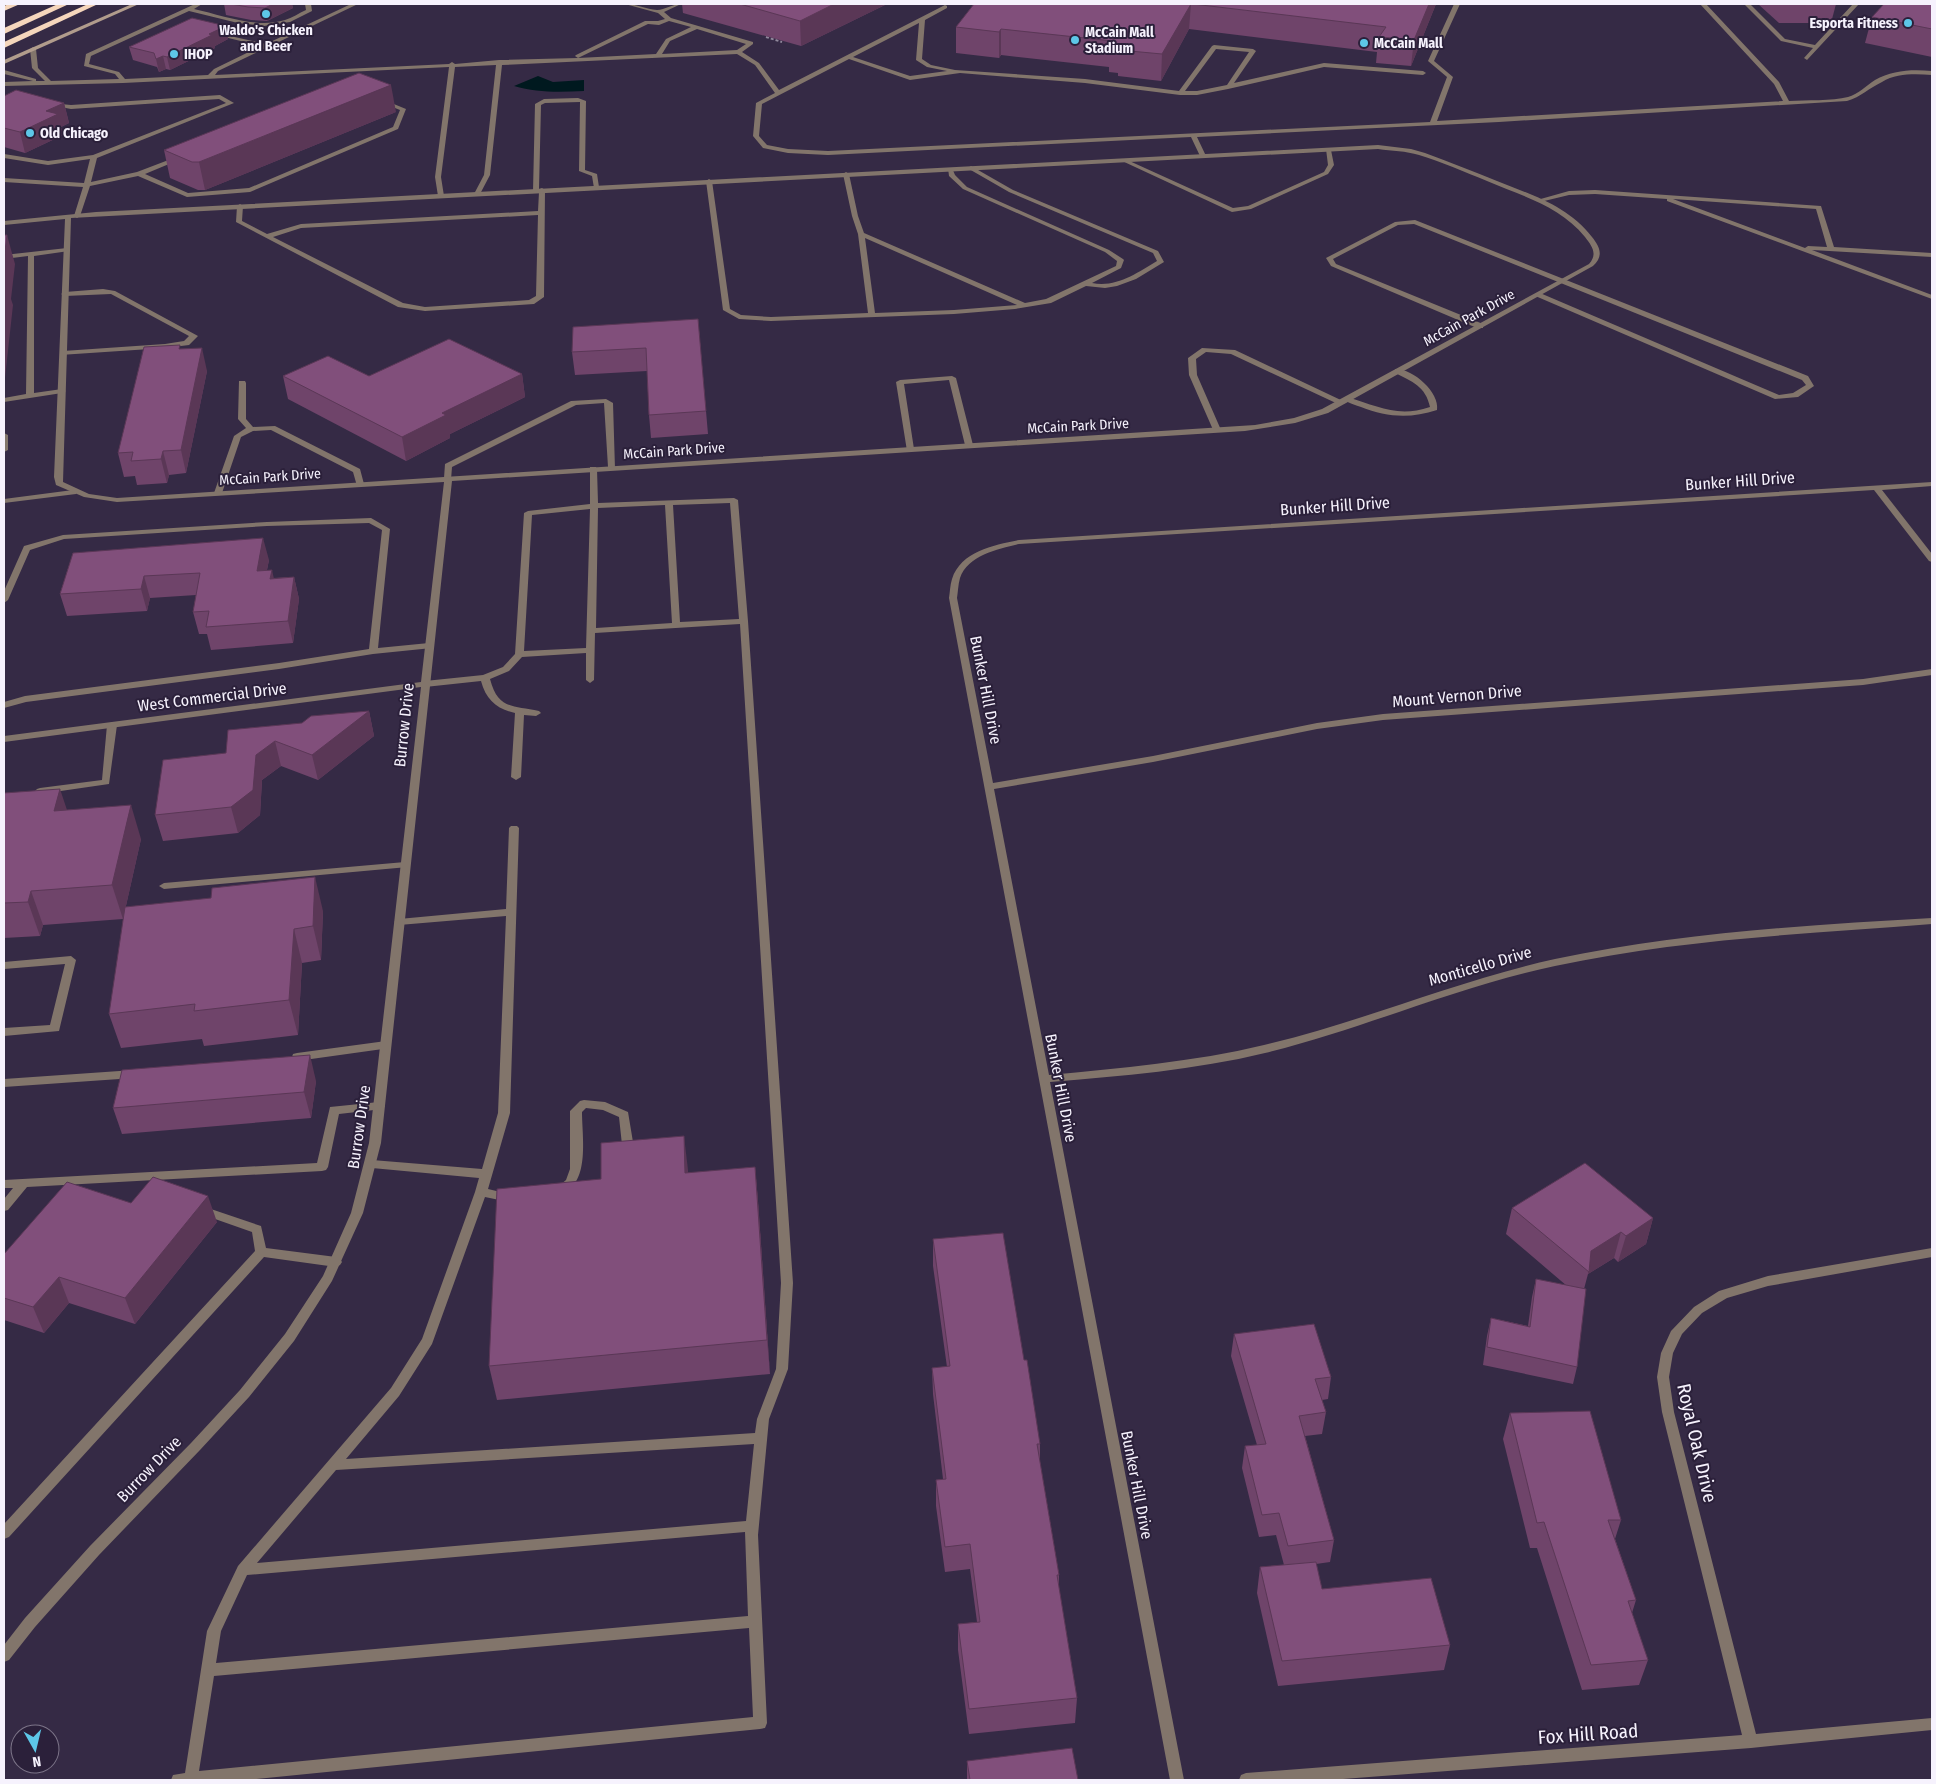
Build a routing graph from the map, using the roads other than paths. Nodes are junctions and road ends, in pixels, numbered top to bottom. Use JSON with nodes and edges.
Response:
{"nodes":[{"id":1,"x":16,"y":4,"type":"edge"},
{"id":2,"x":66,"y":4,"type":"edge"},
{"id":3,"x":94,"y":4,"type":"edge"},
{"id":4,"x":136,"y":4,"type":"edge"},
{"id":5,"x":199,"y":4,"type":"edge"},
{"id":6,"x":308,"y":4,"type":"edge"},
{"id":7,"x":351,"y":4,"type":"edge"},
{"id":8,"x":628,"y":4,"type":"edge"},
{"id":9,"x":678,"y":4,"type":"edge"},
{"id":10,"x":1457,"y":4,"type":"edge"},
{"id":11,"x":1703,"y":4,"type":"edge"},
{"id":12,"x":1747,"y":4,"type":"edge"},
{"id":13,"x":1856,"y":4,"type":"edge"},
{"id":14,"x":946,"y":7,"type":"dead end"},
{"id":15,"x":4,"y":9,"type":"edge"},
{"id":16,"x":188,"y":9,"type":"junction"},
{"id":17,"x":660,"y":12,"type":"junction"},
{"id":18,"x":165,"y":19,"type":"junction"},
{"id":19,"x":669,"y":19,"type":"junction"},
{"id":20,"x":922,"y":19,"type":"junction"},
{"id":21,"x":174,"y":22,"type":"dead end"},
{"id":22,"x":696,"y":27,"type":"junction"},
{"id":23,"x":4,"y":31,"type":"edge"},
{"id":24,"x":211,"y":32,"type":"edge"},
{"id":25,"x":4,"y":45,"type":"edge"},
{"id":26,"x":266,"y":46,"type":"junction"},
{"id":27,"x":1816,"y":47,"type":"junction"},
{"id":28,"x":33,"y":49,"type":"junction"},
{"id":29,"x":738,"y":52,"type":"junction"},
{"id":30,"x":658,"y":55,"type":"junction"},
{"id":31,"x":849,"y":56,"type":"junction"},
{"id":32,"x":1807,"y":58,"type":"dead end"},
{"id":33,"x":572,"y":59,"type":"junction"},
{"id":34,"x":4,"y":62,"type":"edge"},
{"id":35,"x":499,"y":62,"type":"junction"},
{"id":36,"x":452,"y":64,"type":"junction"},
{"id":37,"x":960,"y":71,"type":"junction"},
{"id":38,"x":4,"y":72,"type":"edge"},
{"id":39,"x":1423,"y":73,"type":"dead end"},
{"id":40,"x":1932,"y":73,"type":"edge"},
{"id":41,"x":210,"y":77,"type":"junction"},
{"id":42,"x":123,"y":81,"type":"junction"},
{"id":43,"x":50,"y":83,"type":"junction"},
{"id":44,"x":4,"y":84,"type":"edge"},
{"id":45,"x":1228,"y":87,"type":"junction"},
{"id":46,"x":1180,"y":92,"type":"junction"},
{"id":47,"x":778,"y":93,"type":"junction"},
{"id":48,"x":376,"y":99,"type":"edge"},
{"id":49,"x":1788,"y":103,"type":"junction"},
{"id":50,"x":49,"y":104,"type":"edge"},
{"id":51,"x":1433,"y":123,"type":"junction"},
{"id":52,"x":1193,"y":135,"type":"junction"},
{"id":53,"x":1328,"y":150,"type":"junction"},
{"id":54,"x":186,"y":155,"type":"edge"},
{"id":55,"x":1203,"y":156,"type":"junction"},
{"id":56,"x":5,"y":157,"type":"edge"},
{"id":57,"x":94,"y":157,"type":"junction"},
{"id":58,"x":1123,"y":160,"type":"junction"},
{"id":59,"x":970,"y":168,"type":"junction"},
{"id":60,"x":950,"y":169,"type":"junction"},
{"id":61,"x":139,"y":174,"type":"junction"},
{"id":62,"x":846,"y":174,"type":"junction"},
{"id":63,"x":4,"y":180,"type":"edge"},
{"id":64,"x":709,"y":181,"type":"junction"},
{"id":65,"x":87,"y":185,"type":"junction"},
{"id":66,"x":596,"y":187,"type":"junction"},
{"id":67,"x":539,"y":191,"type":"junction"},
{"id":68,"x":477,"y":194,"type":"junction"},
{"id":69,"x":441,"y":196,"type":"junction"},
{"id":70,"x":1658,"y":196,"type":"junction"},
{"id":71,"x":1540,"y":200,"type":"junction"},
{"id":72,"x":240,"y":206,"type":"junction"},
{"id":73,"x":541,"y":213,"type":"junction"},
{"id":74,"x":68,"y":216,"type":"junction"},
{"id":75,"x":77,"y":216,"type":"junction"},
{"id":76,"x":4,"y":223,"type":"edge"},
{"id":77,"x":861,"y":234,"type":"junction"},
{"id":78,"x":266,"y":236,"type":"junction"},
{"id":79,"x":1797,"y":248,"type":"junction"},
{"id":80,"x":67,"y":250,"type":"junction"},
{"id":81,"x":1831,"y":250,"type":"junction"},
{"id":82,"x":31,"y":254,"type":"junction"},
{"id":83,"x":1932,"y":255,"type":"edge"},
{"id":84,"x":4,"y":257,"type":"edge"},
{"id":85,"x":1560,"y":282,"type":"junction"},
{"id":86,"x":1084,"y":284,"type":"junction"},
{"id":87,"x":65,"y":294,"type":"junction"},
{"id":88,"x":1536,"y":295,"type":"junction"},
{"id":89,"x":1932,"y":297,"type":"edge"},
{"id":90,"x":1024,"y":305,"type":"junction"},
{"id":91,"x":872,"y":315,"type":"junction"},
{"id":92,"x":1480,"y":326,"type":"junction"},
{"id":93,"x":63,"y":353,"type":"junction"},
{"id":94,"x":1398,"y":371,"type":"junction"},
{"id":95,"x":242,"y":383,"type":"dead end"},
{"id":96,"x":62,"y":391,"type":"junction"},
{"id":97,"x":30,"y":396,"type":"junction"},
{"id":98,"x":4,"y":400,"type":"edge"},
{"id":99,"x":1344,"y":400,"type":"junction"},
{"id":100,"x":251,"y":429,"type":"junction"},
{"id":101,"x":1217,"y":430,"type":"junction"},
{"id":102,"x":4,"y":435,"type":"edge"},
{"id":103,"x":970,"y":445,"type":"junction"},
{"id":104,"x":910,"y":449,"type":"junction"},
{"id":105,"x":4,"y":450,"type":"edge"},
{"id":106,"x":612,"y":467,"type":"junction"},
{"id":107,"x":593,"y":469,"type":"junction"},
{"id":108,"x":448,"y":478,"type":"junction"},
{"id":109,"x":360,"y":484,"type":"junction"},
{"id":110,"x":1932,"y":484,"type":"edge"},
{"id":111,"x":1877,"y":488,"type":"junction"},
{"id":112,"x":72,"y":492,"type":"junction"},
{"id":113,"x":218,"y":493,"type":"junction"},
{"id":114,"x":4,"y":501,"type":"edge"},
{"id":115,"x":669,"y":502,"type":"junction"},
{"id":116,"x":594,"y":506,"type":"junction"},
{"id":117,"x":1932,"y":559,"type":"edge"},
{"id":118,"x":4,"y":600,"type":"edge"},
{"id":119,"x":744,"y":621,"type":"junction"},
{"id":120,"x":676,"y":625,"type":"junction"},
{"id":121,"x":591,"y":631,"type":"junction"},
{"id":122,"x":429,"y":646,"type":"junction"},
{"id":123,"x":590,"y":650,"type":"junction"},
{"id":124,"x":374,"y":651,"type":"junction"},
{"id":125,"x":520,"y":654,"type":"junction"},
{"id":126,"x":1932,"y":672,"type":"edge"},
{"id":127,"x":485,"y":678,"type":"junction"},
{"id":128,"x":590,"y":680,"type":"dead end"},
{"id":129,"x":425,"y":684,"type":"junction"},
{"id":130,"x":4,"y":705,"type":"edge"},
{"id":131,"x":520,"y":712,"type":"junction"},
{"id":132,"x":536,"y":713,"type":"dead end"},
{"id":133,"x":112,"y":725,"type":"junction"},
{"id":134,"x":4,"y":739,"type":"edge"},
{"id":135,"x":516,"y":777,"type":"dead end"},
{"id":136,"x":989,"y":787,"type":"junction"},
{"id":137,"x":32,"y":792,"type":"edge"},
{"id":138,"x":514,"y":828,"type":"dead end"},
{"id":139,"x":405,"y":865,"type":"junction"},
{"id":140,"x":164,"y":886,"type":"dead end"},
{"id":141,"x":511,"y":912,"type":"junction"},
{"id":142,"x":1932,"y":921,"type":"edge"},
{"id":143,"x":399,"y":922,"type":"junction"},
{"id":144,"x":4,"y":964,"type":"edge"},
{"id":145,"x":4,"y":1032,"type":"edge"},
{"id":146,"x":386,"y":1045,"type":"junction"},
{"id":147,"x":289,"y":1058,"type":"edge"},
{"id":148,"x":144,"y":1073,"type":"edge"},
{"id":149,"x":1044,"y":1079,"type":"junction"},
{"id":150,"x":4,"y":1083,"type":"edge"},
{"id":151,"x":379,"y":1106,"type":"junction"},
{"id":152,"x":372,"y":1164,"type":"junction"},
{"id":153,"x":631,"y":1167,"type":"edge"},
{"id":154,"x":486,"y":1174,"type":"junction"},
{"id":155,"x":24,"y":1183,"type":"junction"},
{"id":156,"x":4,"y":1184,"type":"edge"},
{"id":157,"x":481,"y":1192,"type":"junction"},
{"id":158,"x":547,"y":1194,"type":"edge"},
{"id":159,"x":520,"y":1198,"type":"edge"},
{"id":160,"x":187,"y":1204,"type":"edge"},
{"id":161,"x":4,"y":1206,"type":"edge"},
{"id":162,"x":261,"y":1252,"type":"junction"},
{"id":163,"x":1932,"y":1252,"type":"edge"},
{"id":164,"x":336,"y":1262,"type":"junction"},
{"id":165,"x":761,"y":1438,"type":"junction"},
{"id":166,"x":332,"y":1465,"type":"junction"},
{"id":167,"x":752,"y":1526,"type":"junction"},
{"id":168,"x":4,"y":1533,"type":"edge"},
{"id":169,"x":243,"y":1570,"type":"junction"},
{"id":170,"x":756,"y":1621,"type":"junction"},
{"id":171,"x":4,"y":1656,"type":"edge"},
{"id":172,"x":208,"y":1670,"type":"junction"},
{"id":173,"x":1932,"y":1724,"type":"edge"},
{"id":174,"x":1752,"y":1742,"type":"junction"},
{"id":175,"x":184,"y":1779,"type":"edge"},
{"id":176,"x":1177,"y":1780,"type":"edge"},
{"id":177,"x":1246,"y":1780,"type":"edge"}],
"edges":[{"from":1,"to":15,"type":"highway"},
{"from":2,"to":23,"type":"highway"},
{"from":3,"to":25,"type":"highway"},
{"from":4,"to":28,"type":"main road"},
{"from":5,"to":16,"type":"street"},
{"from":6,"to":16,"type":"street"},
{"from":7,"to":26,"type":"street"},
{"from":8,"to":17,"type":"street"},
{"from":9,"to":17,"type":"street"},
{"from":10,"to":51,"type":"street"},
{"from":11,"to":49,"type":"street"},
{"from":12,"to":27,"type":"street"},
{"from":13,"to":27,"type":"street"},
{"from":14,"to":20,"type":"street"},
{"from":16,"to":18,"type":"street"},
{"from":17,"to":19,"type":"street"},
{"from":18,"to":21,"type":"street"},
{"from":18,"to":42,"type":"street"},
{"from":19,"to":22,"type":"street"},
{"from":19,"to":33,"type":"street"},
{"from":20,"to":31,"type":"street"},
{"from":20,"to":37,"type":"street"},
{"from":22,"to":29,"type":"street"},
{"from":22,"to":30,"type":"street"},
{"from":24,"to":26,"type":"street"},
{"from":26,"to":41,"type":"street"},
{"from":27,"to":32,"type":"street"},
{"from":28,"to":34,"type":"main road"},
{"from":28,"to":43,"type":"street"},
{"from":29,"to":30,"type":"street"},
{"from":29,"to":47,"type":"street"},
{"from":30,"to":33,"type":"street"},
{"from":31,"to":37,"type":"street"},
{"from":31,"to":47,"type":"street"},
{"from":33,"to":35,"type":"street"},
{"from":35,"to":36,"type":"street"},
{"from":35,"to":68,"type":"street"},
{"from":36,"to":41,"type":"street"},
{"from":36,"to":69,"type":"street"},
{"from":37,"to":46,"type":"street"},
{"from":38,"to":43,"type":"street"},
{"from":39,"to":45,"type":"street"},
{"from":40,"to":49,"type":"street"},
{"from":41,"to":42,"type":"street"},
{"from":42,"to":43,"type":"street"},
{"from":43,"to":44,"type":"street"},
{"from":45,"to":46,"type":"street"},
{"from":45,"to":46,"type":"street"},
{"from":47,"to":52,"type":"street"},
{"from":48,"to":61,"type":"street"},
{"from":49,"to":51,"type":"street"},
{"from":50,"to":57,"type":"street"},
{"from":51,"to":52,"type":"street"},
{"from":52,"to":55,"type":"street"},
{"from":53,"to":55,"type":"street","name":"McCain Park Drive"},
{"from":53,"to":58,"type":"street"},
{"from":53,"to":71,"type":"street","name":"McCain Park Drive"},
{"from":54,"to":61,"type":"street"},
{"from":55,"to":58,"type":"street","name":"McCain Park Drive"},
{"from":56,"to":57,"type":"street"},
{"from":57,"to":65,"type":"street"},
{"from":58,"to":59,"type":"street","name":"McCain Park Drive"},
{"from":59,"to":60,"type":"street","name":"McCain Park Drive"},
{"from":59,"to":86,"type":"street"},
{"from":60,"to":62,"type":"street","name":"McCain Park Drive"},
{"from":60,"to":86,"type":"street"},
{"from":61,"to":65,"type":"street"},
{"from":62,"to":64,"type":"street","name":"McCain Park Drive"},
{"from":62,"to":77,"type":"street"},
{"from":63,"to":65,"type":"street"},
{"from":64,"to":66,"type":"street","name":"McCain Park Drive"},
{"from":64,"to":91,"type":"street"},
{"from":65,"to":75,"type":"street"},
{"from":66,"to":67,"type":"street","name":"McCain Park Drive"},
{"from":66,"to":67,"type":"street"},
{"from":67,"to":68,"type":"street","name":"McCain Park Drive"},
{"from":67,"to":73,"type":"street"},
{"from":68,"to":69,"type":"street","name":"McCain Park Drive"},
{"from":69,"to":72,"type":"street","name":"McCain Park Drive"},
{"from":70,"to":71,"type":"street"},
{"from":70,"to":79,"type":"street"},
{"from":70,"to":81,"type":"street"},
{"from":71,"to":85,"type":"street","name":"McCain Park Drive"},
{"from":72,"to":75,"type":"street","name":"McCain Park Drive"},
{"from":72,"to":78,"type":"street"},
{"from":73,"to":78,"type":"street"},
{"from":73,"to":78,"type":"street"},
{"from":74,"to":75,"type":"street","name":"McCain Park Drive"},
{"from":74,"to":76,"type":"street","name":"McCain Park Drive"},
{"from":74,"to":80,"type":"street"},
{"from":77,"to":90,"type":"street"},
{"from":77,"to":91,"type":"street"},
{"from":79,"to":81,"type":"street"},
{"from":79,"to":89,"type":"street"},
{"from":80,"to":82,"type":"street"},
{"from":80,"to":87,"type":"street"},
{"from":81,"to":83,"type":"street"},
{"from":82,"to":84,"type":"street"},
{"from":82,"to":97,"type":"street"},
{"from":85,"to":88,"type":"street","name":"McCain Park Drive"},
{"from":85,"to":88,"type":"street"},
{"from":85,"to":92,"type":"street"},
{"from":86,"to":90,"type":"street"},
{"from":87,"to":93,"type":"street"},
{"from":87,"to":93,"type":"street"},
{"from":88,"to":92,"type":"street","name":"McCain Park Drive"},
{"from":90,"to":91,"type":"street"},
{"from":92,"to":94,"type":"street","name":"McCain Park Drive"},
{"from":93,"to":96,"type":"street"},
{"from":94,"to":99,"type":"street","name":"McCain Park Drive"},
{"from":94,"to":99,"type":"street"},
{"from":95,"to":100,"type":"street"},
{"from":96,"to":97,"type":"street"},
{"from":96,"to":112,"type":"street"},
{"from":97,"to":98,"type":"street"},
{"from":99,"to":101,"type":"street","name":"McCain Park Drive"},
{"from":99,"to":101,"type":"street"},
{"from":100,"to":109,"type":"street"},
{"from":100,"to":113,"type":"street"},
{"from":101,"to":103,"type":"street","name":"McCain Park Drive"},
{"from":102,"to":105,"type":"street"},
{"from":103,"to":104,"type":"street","name":"McCain Park Drive"},
{"from":103,"to":104,"type":"street"},
{"from":104,"to":106,"type":"street","name":"McCain Park Drive"},
{"from":106,"to":107,"type":"street","name":"McCain Park Drive"},
{"from":106,"to":108,"type":"street"},
{"from":107,"to":108,"type":"street","name":"McCain Park Drive"},
{"from":107,"to":116,"type":"street"},
{"from":108,"to":109,"type":"street","name":"McCain Park Drive"},
{"from":108,"to":122,"type":"street","name":"Burrow Drive"},
{"from":109,"to":113,"type":"street","name":"McCain Park Drive"},
{"from":110,"to":111,"type":"street","name":"Bunker Hill Drive"},
{"from":111,"to":117,"type":"street"},
{"from":111,"to":136,"type":"street","name":"Bunker Hill Drive"},
{"from":112,"to":113,"type":"street","name":"McCain Park Drive"},
{"from":112,"to":114,"type":"street","name":"McCain Park Drive"},
{"from":115,"to":116,"type":"street"},
{"from":115,"to":119,"type":"street"},
{"from":115,"to":120,"type":"street"},
{"from":116,"to":121,"type":"street"},
{"from":116,"to":125,"type":"street"},
{"from":118,"to":124,"type":"street"},
{"from":119,"to":120,"type":"street"},
{"from":119,"to":165,"type":"street"},
{"from":120,"to":121,"type":"street"},
{"from":121,"to":123,"type":"street"},
{"from":122,"to":124,"type":"street"},
{"from":122,"to":129,"type":"street","name":"Burrow Drive"},
{"from":123,"to":125,"type":"street"},
{"from":123,"to":128,"type":"street"},
{"from":124,"to":130,"type":"street"},
{"from":125,"to":127,"type":"street","name":"West Commercial Drive"},
{"from":126,"to":136,"type":"street","name":"Mount Vernon Drive"},
{"from":127,"to":129,"type":"street","name":"West Commercial Drive"},
{"from":127,"to":131,"type":"street"},
{"from":129,"to":133,"type":"street","name":"West Commercial Drive"},
{"from":129,"to":139,"type":"street","name":"Burrow Drive"},
{"from":131,"to":132,"type":"street"},
{"from":131,"to":135,"type":"street"},
{"from":133,"to":134,"type":"street","name":"West Commercial Drive"},
{"from":133,"to":137,"type":"street"},
{"from":136,"to":149,"type":"street","name":"Bunker Hill Drive"},
{"from":138,"to":141,"type":"street"},
{"from":139,"to":140,"type":"street"},
{"from":139,"to":143,"type":"street","name":"Burrow Drive"},
{"from":141,"to":143,"type":"street"},
{"from":141,"to":154,"type":"street"},
{"from":142,"to":149,"type":"street","name":"Monticello Drive"},
{"from":143,"to":146,"type":"street","name":"Burrow Drive"},
{"from":144,"to":145,"type":"street"},
{"from":146,"to":147,"type":"street"},
{"from":146,"to":151,"type":"street","name":"Burrow Drive"},
{"from":148,"to":150,"type":"street"},
{"from":149,"to":176,"type":"street","name":"Bunker Hill Drive"},
{"from":151,"to":152,"type":"street","name":"Burrow Drive"},
{"from":151,"to":155,"type":"street"},
{"from":152,"to":154,"type":"street"},
{"from":152,"to":164,"type":"street","name":"Burrow Drive"},
{"from":153,"to":158,"type":"street"},
{"from":154,"to":157,"type":"street"},
{"from":155,"to":156,"type":"street"},
{"from":155,"to":161,"type":"street"},
{"from":157,"to":159,"type":"street"},
{"from":157,"to":166,"type":"street"},
{"from":160,"to":162,"type":"street"},
{"from":162,"to":164,"type":"street"},
{"from":162,"to":168,"type":"street"},
{"from":163,"to":174,"type":"street","name":"Royal Oak Drive"},
{"from":164,"to":171,"type":"street","name":"Burrow Drive"},
{"from":165,"to":166,"type":"street"},
{"from":165,"to":167,"type":"street"},
{"from":166,"to":169,"type":"street"},
{"from":167,"to":169,"type":"street"},
{"from":167,"to":170,"type":"street"},
{"from":169,"to":172,"type":"street"},
{"from":170,"to":172,"type":"street"},
{"from":170,"to":175,"type":"street"},
{"from":172,"to":175,"type":"street"},
{"from":173,"to":174,"type":"street","name":"Fox Hill Road"},
{"from":174,"to":177,"type":"street","name":"Fox Hill Road"}]}
